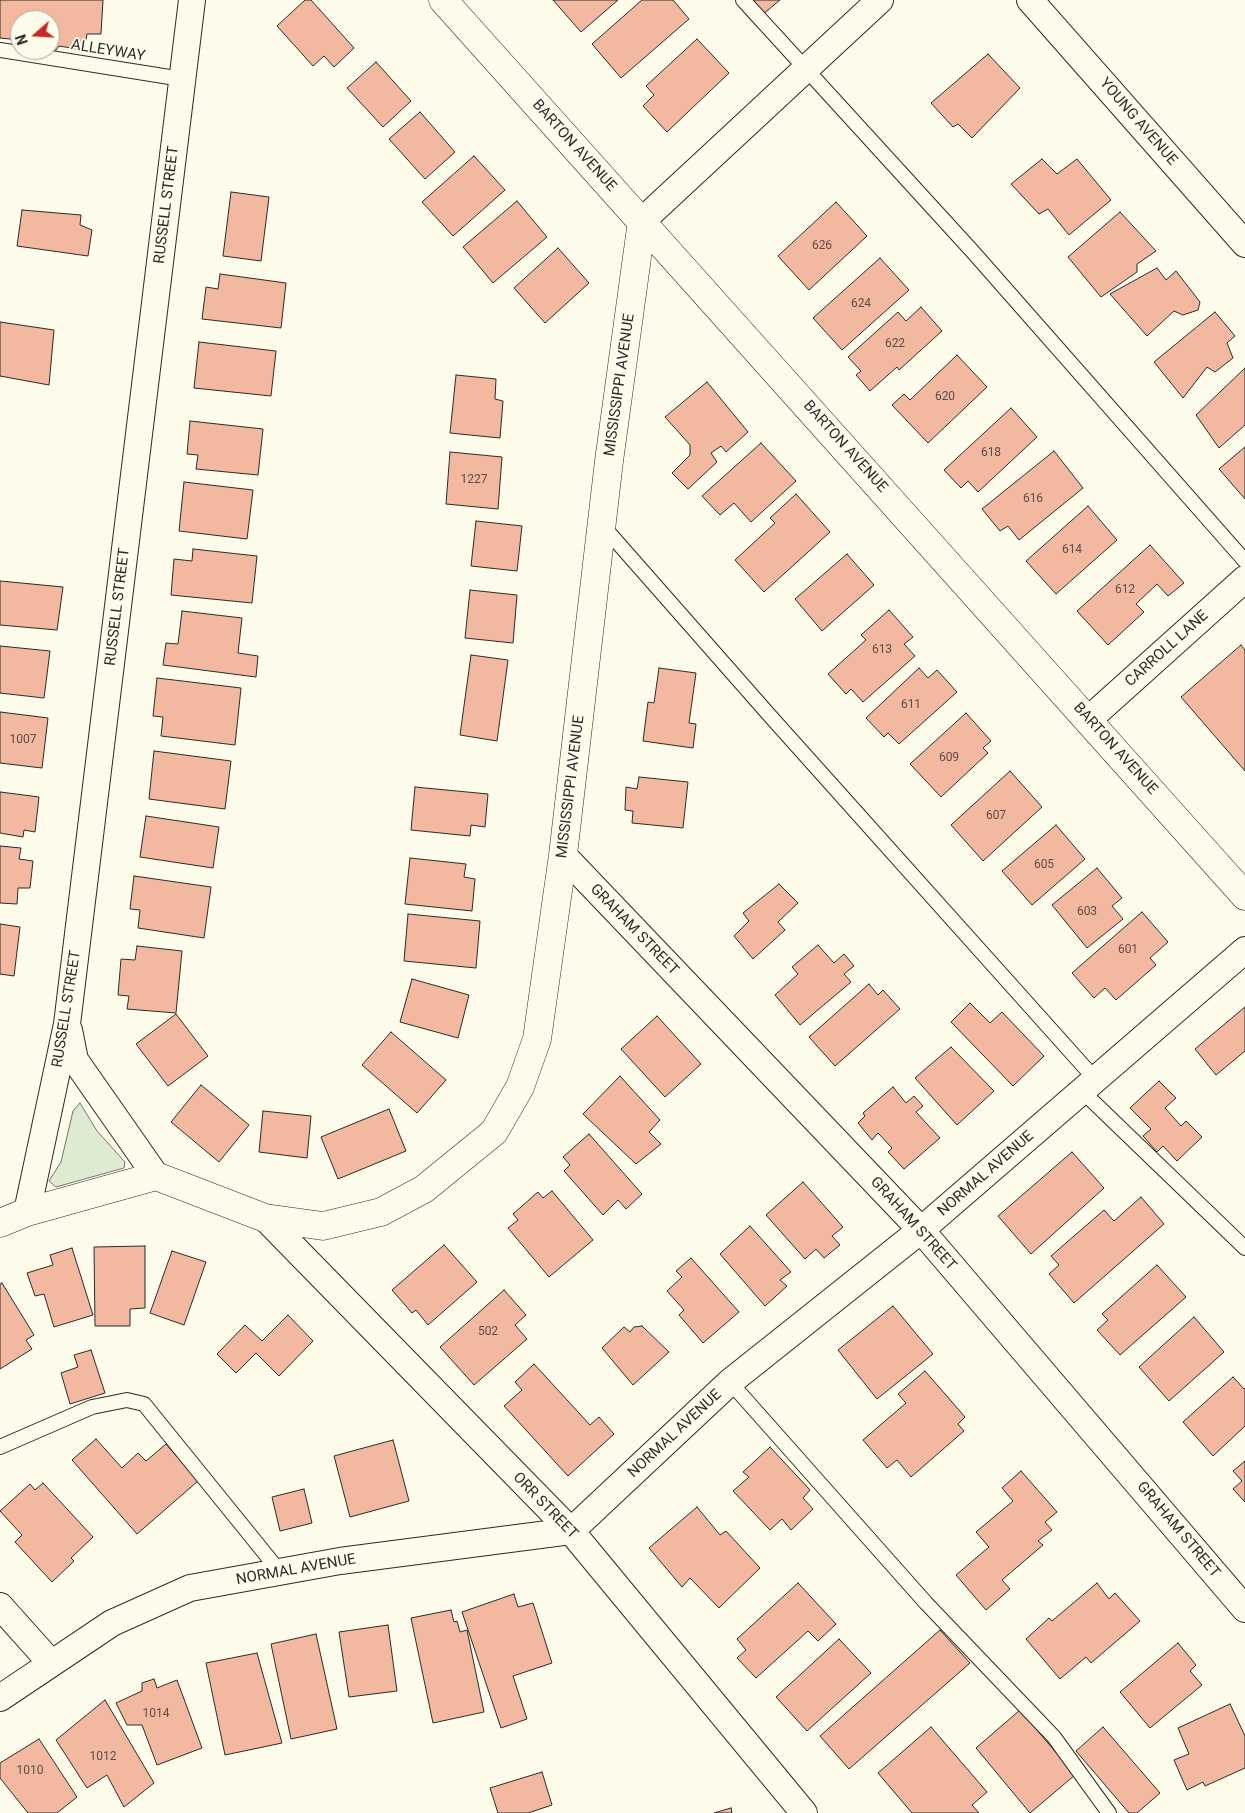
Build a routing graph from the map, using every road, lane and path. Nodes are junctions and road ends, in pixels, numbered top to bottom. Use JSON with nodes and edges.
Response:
{"nodes":[{"id":1,"x":192,"y":0,"type":"edge"},
{"id":2,"x":443,"y":0,"type":"edge"},
{"id":3,"x":743,"y":0,"type":"edge"},
{"id":4,"x":880,"y":0,"type":"edge"},
{"id":5,"x":1030,"y":0,"type":"edge"},
{"id":6,"x":0,"y":50,"type":"edge"},
{"id":7,"x":805,"y":70,"type":"junction"},
{"id":8,"x":182,"y":79,"type":"junction"},
{"id":9,"x":642,"y":221,"type":"junction"},
{"id":10,"x":1245,"y":244,"type":"edge"},
{"id":11,"x":602,"y":525,"type":"junction"},
{"id":12,"x":1245,"y":561,"type":"edge"},
{"id":13,"x":1245,"y":578,"type":"edge"},
{"id":14,"x":1088,"y":720,"type":"junction"},
{"id":15,"x":563,"y":855,"type":"junction"},
{"id":16,"x":1245,"y":896,"type":"edge"},
{"id":17,"x":1245,"y":950,"type":"edge"},
{"id":18,"x":67,"y":1024,"type":"junction"},
{"id":19,"x":1089,"y":1085,"type":"junction"},
{"id":20,"x":156,"y":1176,"type":"junction"},
{"id":21,"x":28,"y":1212,"type":"junction"},
{"id":22,"x":265,"y":1218,"type":"junction"},
{"id":23,"x":0,"y":1223,"type":"edge"},
{"id":24,"x":922,"y":1230,"type":"junction"},
{"id":25,"x":1245,"y":1248,"type":"edge"},
{"id":26,"x":730,"y":1382,"type":"junction"},
{"id":27,"x":0,"y":1447,"type":"edge"},
{"id":28,"x":571,"y":1531,"type":"junction"},
{"id":29,"x":280,"y":1572,"type":"junction"},
{"id":30,"x":0,"y":1606,"type":"edge"},
{"id":31,"x":1245,"y":1609,"type":"edge"},
{"id":32,"x":51,"y":1663,"type":"junction"},
{"id":33,"x":0,"y":1698,"type":"edge"},
{"id":34,"x":804,"y":1813,"type":"edge"},
{"id":35,"x":1109,"y":1813,"type":"edge"}],
"edges":[{"from":1,"to":8,"type":"street","name":"RUSSELL STREET"},
{"from":2,"to":9,"type":"street","name":"BARTON AVENUE"},
{"from":3,"to":7,"type":"lane"},
{"from":4,"to":7,"type":"street"},
{"from":5,"to":10,"type":"street","name":"YOUNG AVENUE"},
{"from":6,"to":8,"type":"lane","name":"ALLEYWAY"},
{"from":7,"to":9,"type":"street"},
{"from":7,"to":12,"type":"lane"},
{"from":8,"to":18,"type":"street","name":"RUSSELL STREET"},
{"from":9,"to":11,"type":"street","name":"MISSISSIPPI AVENUE"},
{"from":9,"to":14,"type":"street","name":"BARTON AVENUE"},
{"from":11,"to":15,"type":"street","name":"MISSISSIPPI AVENUE"},
{"from":11,"to":19,"type":"lane"},
{"from":13,"to":14,"type":"street","name":"CARROLL LANE"},
{"from":14,"to":16,"type":"street","name":"BARTON AVENUE"},
{"from":15,"to":22,"type":"street","name":"MISSISSIPPI AVENUE"},
{"from":15,"to":24,"type":"street","name":"GRAHAM STREET"},
{"from":17,"to":19,"type":"street","name":"NORMAL AVENUE"},
{"from":18,"to":20,"type":"street"},
{"from":18,"to":21,"type":"street","name":"RUSSELL STREET"},
{"from":19,"to":24,"type":"street","name":"NORMAL AVENUE"},
{"from":19,"to":25,"type":"lane"},
{"from":20,"to":21,"type":"street"},
{"from":20,"to":22,"type":"street","name":"MISSISSIPPI AVENUE"},
{"from":21,"to":23,"type":"street"},
{"from":22,"to":28,"type":"street","name":"ORR STREET"},
{"from":24,"to":26,"type":"street","name":"NORMAL AVENUE"},
{"from":24,"to":31,"type":"street","name":"GRAHAM STREET"},
{"from":26,"to":28,"type":"street","name":"NORMAL AVENUE"},
{"from":26,"to":35,"type":"lane"},
{"from":27,"to":29,"type":"lane"},
{"from":28,"to":29,"type":"street","name":"NORMAL AVENUE"},
{"from":28,"to":34,"type":"street","name":"ORR STREET"},
{"from":29,"to":32,"type":"street","name":"NORMAL AVENUE"},
{"from":30,"to":32,"type":"street"},
{"from":32,"to":33,"type":"street","name":"NORMAL AVENUE"}]}
